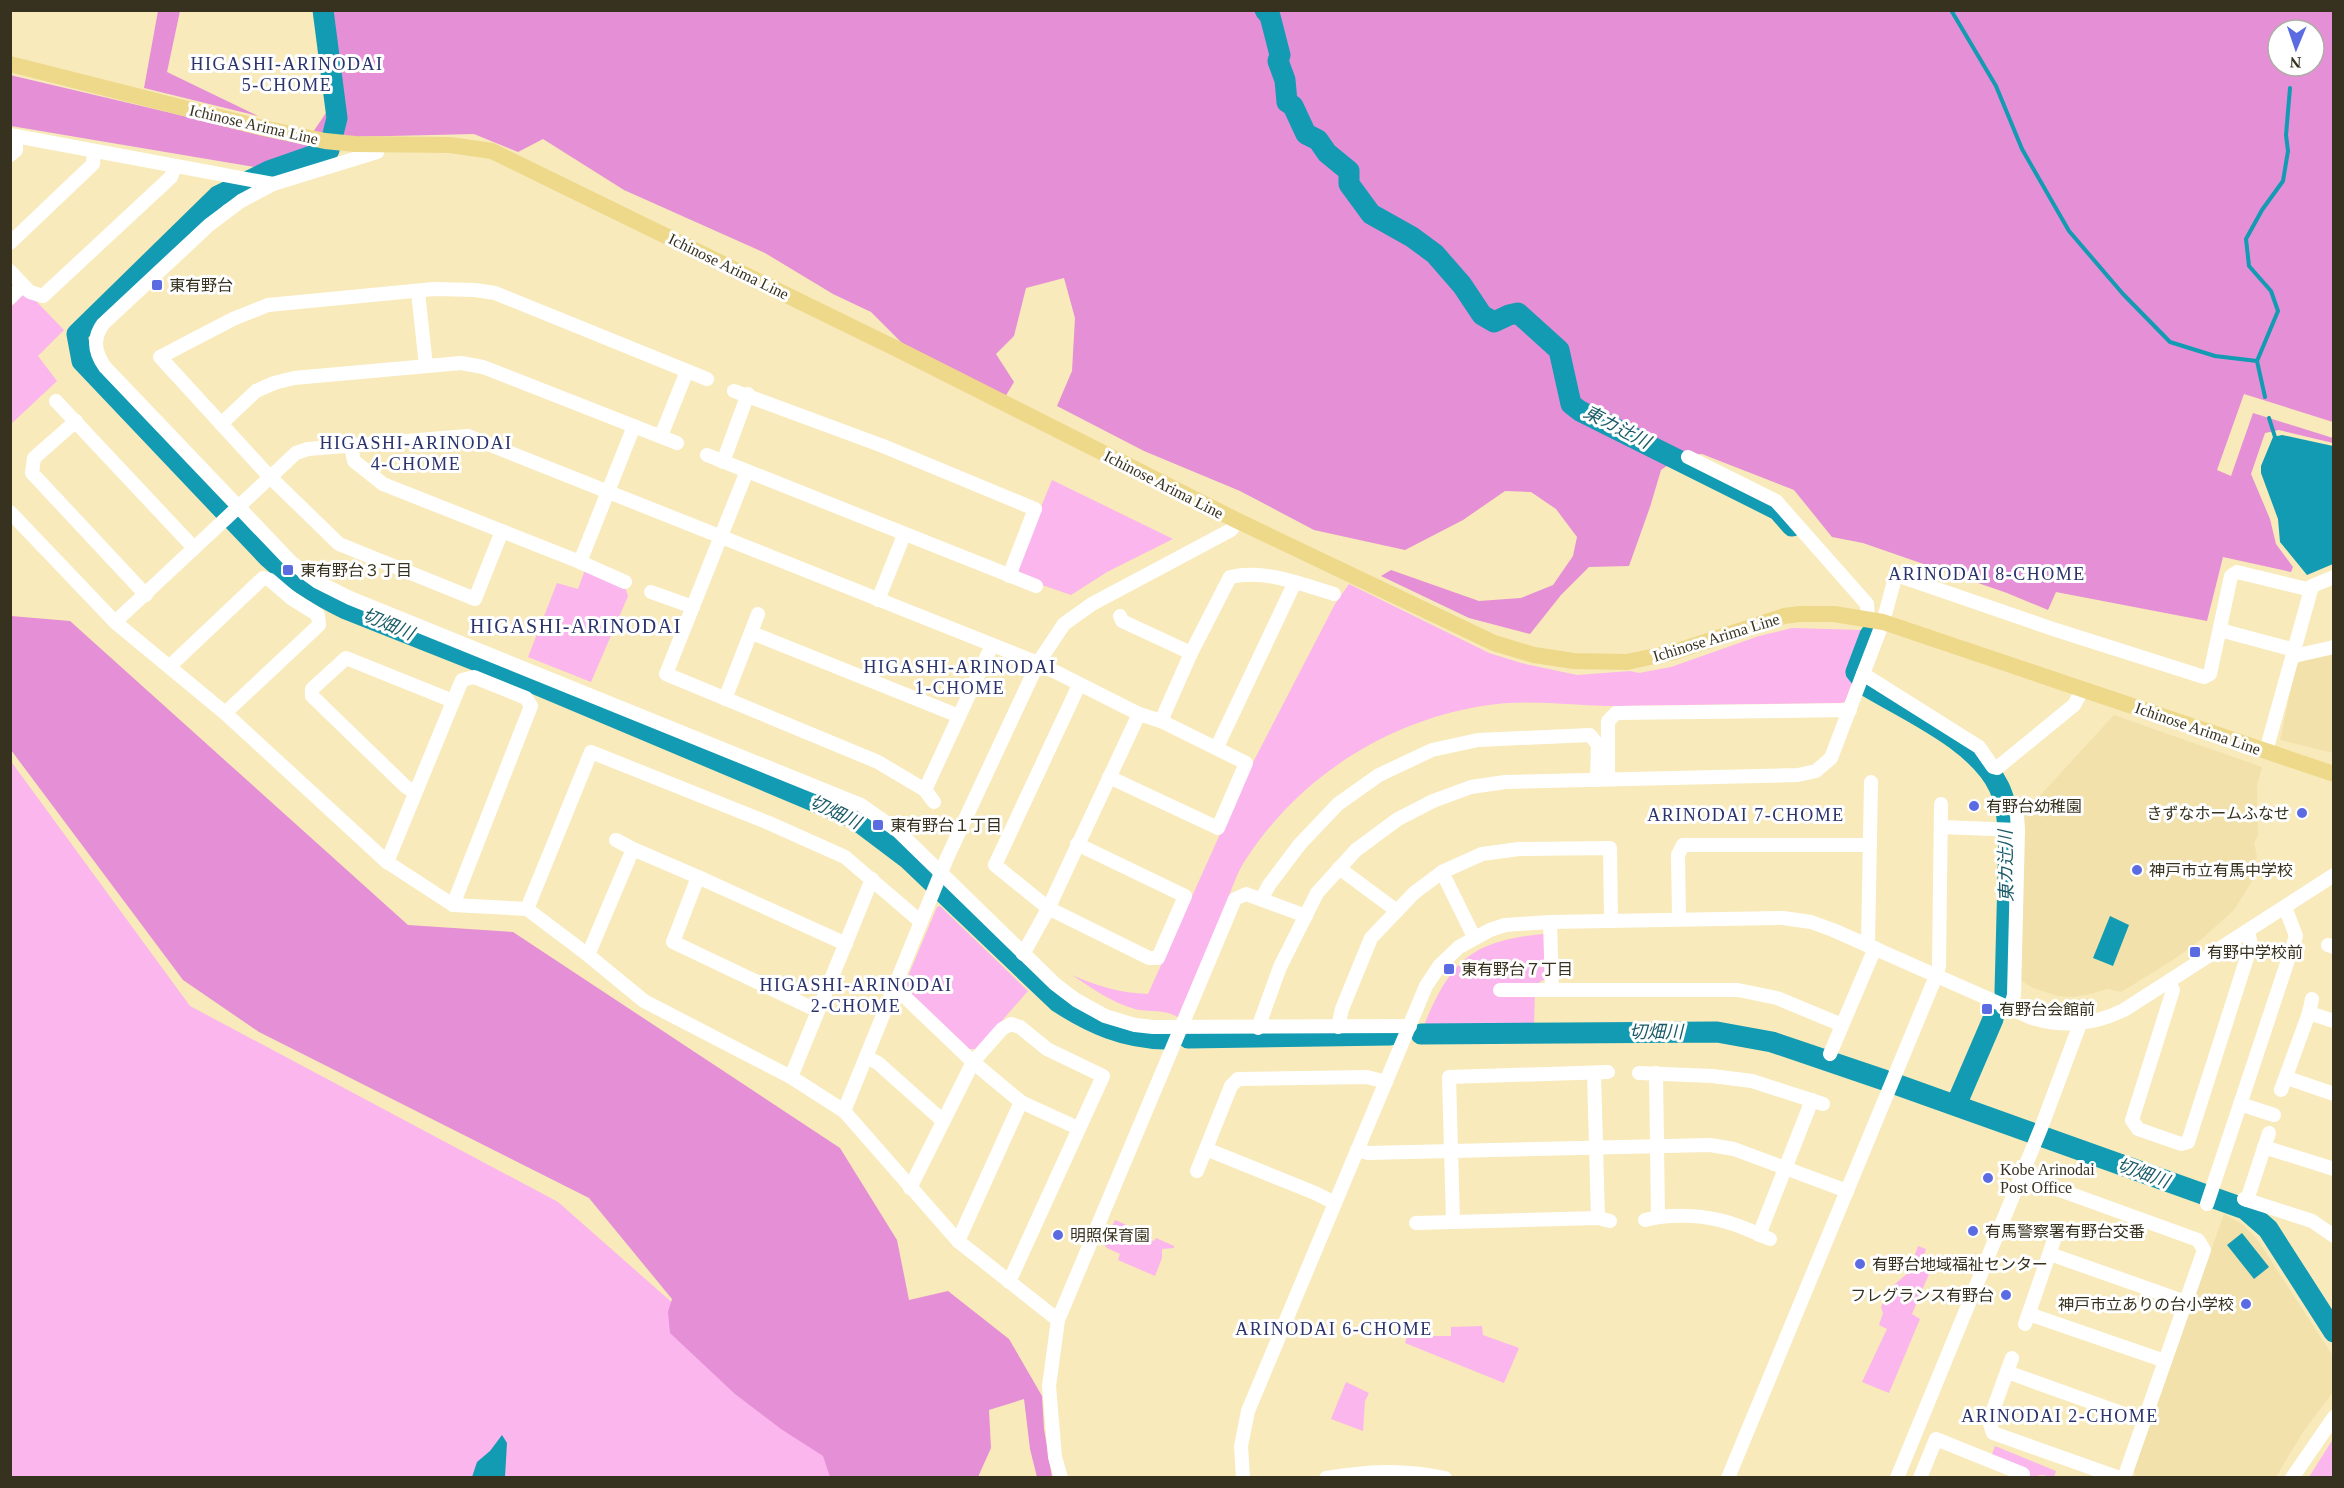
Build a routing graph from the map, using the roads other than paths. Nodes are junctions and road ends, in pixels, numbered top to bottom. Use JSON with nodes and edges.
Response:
{"nodes":[{"id":1,"x":10,"y":64,"type":"edge"},
{"id":2,"x":13,"y":136,"type":"edge"},
{"id":3,"x":379,"y":145,"type":"junction"},
{"id":4,"x":94,"y":151,"type":"junction"},
{"id":5,"x":10,"y":155,"type":"edge"},
{"id":6,"x":175,"y":166,"type":"junction"},
{"id":7,"x":273,"y":184,"type":"junction"},
{"id":8,"x":10,"y":243,"type":"edge"},
{"id":9,"x":10,"y":271,"type":"edge"},
{"id":10,"x":23,"y":285,"type":"junction"},
{"id":11,"x":418,"y":292,"type":"junction"},
{"id":12,"x":10,"y":298,"type":"edge"},
{"id":13,"x":426,"y":366,"type":"junction"},
{"id":14,"x":687,"y":372,"type":"junction"},
{"id":15,"x":707,"y":379,"type":"dead end"},
{"id":16,"x":56,"y":401,"type":"dead end"},
{"id":17,"x":76,"y":421,"type":"junction"},
{"id":18,"x":221,"y":424,"type":"junction"},
{"id":19,"x":634,"y":426,"type":"junction"},
{"id":20,"x":662,"y":436,"type":"junction"},
{"id":21,"x":677,"y":443,"type":"dead end"},
{"id":22,"x":351,"y":446,"type":"junction"},
{"id":23,"x":707,"y":455,"type":"dead end"},
{"id":24,"x":1688,"y":457,"type":"dead end"},
{"id":25,"x":723,"y":462,"type":"junction"},
{"id":26,"x":747,"y":471,"type":"junction"},
{"id":27,"x":269,"y":476,"type":"junction"},
{"id":28,"x":607,"y":492,"type":"junction"},
{"id":29,"x":237,"y":507,"type":"junction"},
{"id":30,"x":13,"y":520,"type":"edge"},
{"id":31,"x":1238,"y":521,"type":"junction"},
{"id":32,"x":501,"y":531,"type":"junction"},
{"id":33,"x":904,"y":535,"type":"junction"},
{"id":34,"x":722,"y":538,"type":"junction"},
{"id":35,"x":194,"y":548,"type":"junction"},
{"id":36,"x":580,"y":562,"type":"junction"},
{"id":37,"x":1009,"y":576,"type":"junction"},
{"id":38,"x":2334,"y":577,"type":"edge"},
{"id":39,"x":626,"y":582,"type":"dead end"},
{"id":40,"x":1295,"y":582,"type":"junction"},
{"id":41,"x":1036,"y":586,"type":"dead end"},
{"id":42,"x":2311,"y":590,"type":"junction"},
{"id":43,"x":651,"y":592,"type":"dead end"},
{"id":44,"x":1334,"y":594,"type":"dead end"},
{"id":45,"x":146,"y":595,"type":"junction"},
{"id":46,"x":878,"y":600,"type":"junction"},
{"id":47,"x":693,"y":607,"type":"junction"},
{"id":48,"x":758,"y":614,"type":"dead end"},
{"id":49,"x":1120,"y":616,"type":"dead end"},
{"id":50,"x":1875,"y":620,"type":"junction"},
{"id":51,"x":115,"y":622,"type":"junction"},
{"id":52,"x":2220,"y":630,"type":"junction"},
{"id":53,"x":752,"y":633,"type":"junction"},
{"id":54,"x":992,"y":645,"type":"junction"},
{"id":55,"x":2334,"y":647,"type":"edge"},
{"id":56,"x":1191,"y":653,"type":"junction"},
{"id":57,"x":2295,"y":653,"type":"junction"},
{"id":58,"x":1038,"y":663,"type":"junction"},
{"id":59,"x":170,"y":666,"type":"junction"},
{"id":60,"x":1863,"y":674,"type":"junction"},
{"id":61,"x":1079,"y":685,"type":"junction"},
{"id":62,"x":2083,"y":689,"type":"junction"},
{"id":63,"x":725,"y":699,"type":"junction"},
{"id":64,"x":453,"y":701,"type":"junction"},
{"id":65,"x":1850,"y":710,"type":"junction"},
{"id":66,"x":225,"y":713,"type":"junction"},
{"id":67,"x":1139,"y":714,"type":"junction"},
{"id":68,"x":959,"y":716,"type":"junction"},
{"id":69,"x":1161,"y":721,"type":"junction"},
{"id":70,"x":1216,"y":747,"type":"junction"},
{"id":71,"x":2266,"y":751,"type":"junction"},
{"id":72,"x":2334,"y":774,"type":"edge"},
{"id":73,"x":1109,"y":777,"type":"junction"},
{"id":74,"x":1603,"y":780,"type":"junction"},
{"id":75,"x":1870,"y":782,"type":"dead end"},
{"id":76,"x":925,"y":790,"type":"junction"},
{"id":77,"x":415,"y":793,"type":"junction"},
{"id":78,"x":934,"y":802,"type":"dead end"},
{"id":79,"x":1941,"y":804,"type":"dead end"},
{"id":80,"x":2017,"y":815,"type":"dead end"},
{"id":81,"x":1941,"y":827,"type":"junction"},
{"id":82,"x":2018,"y":830,"type":"junction"},
{"id":83,"x":616,"y":840,"type":"dead end"},
{"id":84,"x":1077,"y":844,"type":"junction"},
{"id":85,"x":1870,"y":845,"type":"junction"},
{"id":86,"x":633,"y":849,"type":"junction"},
{"id":87,"x":387,"y":862,"type":"junction"},
{"id":88,"x":1339,"y":868,"type":"junction"},
{"id":89,"x":1442,"y":872,"type":"junction"},
{"id":90,"x":941,"y":873,"type":"junction"},
{"id":91,"x":2334,"y":875,"type":"edge"},
{"id":92,"x":698,"y":877,"type":"junction"},
{"id":93,"x":872,"y":879,"type":"junction"},
{"id":94,"x":1262,"y":898,"type":"junction"},
{"id":95,"x":453,"y":905,"type":"junction"},
{"id":96,"x":2285,"y":907,"type":"junction"},
{"id":97,"x":1048,"y":908,"type":"junction"},
{"id":98,"x":527,"y":909,"type":"junction"},
{"id":99,"x":1397,"y":910,"type":"junction"},
{"id":100,"x":1306,"y":916,"type":"junction"},
{"id":101,"x":1679,"y":919,"type":"junction"},
{"id":102,"x":1550,"y":921,"type":"junction"},
{"id":103,"x":1611,"y":921,"type":"junction"},
{"id":104,"x":921,"y":922,"type":"junction"},
{"id":105,"x":2248,"y":931,"type":"junction"},
{"id":106,"x":1474,"y":937,"type":"junction"},
{"id":107,"x":846,"y":944,"type":"junction"},
{"id":108,"x":1872,"y":947,"type":"junction"},
{"id":109,"x":1023,"y":954,"type":"junction"},
{"id":110,"x":588,"y":955,"type":"junction"},
{"id":111,"x":1936,"y":976,"type":"junction"},
{"id":112,"x":2169,"y":981,"type":"junction"},
{"id":113,"x":1552,"y":989,"type":"junction"},
{"id":114,"x":1500,"y":990,"type":"dead end"},
{"id":115,"x":893,"y":991,"type":"junction"},
{"id":116,"x":2010,"y":1010,"type":"junction"},
{"id":117,"x":818,"y":1011,"type":"junction"},
{"id":118,"x":2334,"y":1021,"type":"edge"},
{"id":119,"x":1842,"y":1024,"type":"junction"},
{"id":120,"x":2080,"y":1024,"type":"junction"},
{"id":121,"x":1410,"y":1026,"type":"junction"},
{"id":122,"x":1338,"y":1027,"type":"junction"},
{"id":123,"x":1258,"y":1028,"type":"junction"},
{"id":124,"x":1183,"y":1029,"type":"junction"},
{"id":125,"x":1830,"y":1054,"type":"dead end"},
{"id":126,"x":866,"y":1056,"type":"junction"},
{"id":127,"x":972,"y":1062,"type":"junction"},
{"id":128,"x":1608,"y":1072,"type":"dead end"},
{"id":129,"x":1593,"y":1073,"type":"junction"},
{"id":130,"x":1639,"y":1073,"type":"dead end"},
{"id":131,"x":1656,"y":1073,"type":"junction"},
{"id":132,"x":791,"y":1077,"type":"junction"},
{"id":133,"x":1386,"y":1082,"type":"junction"},
{"id":134,"x":2334,"y":1094,"type":"edge"},
{"id":135,"x":1021,"y":1102,"type":"junction"},
{"id":136,"x":2240,"y":1104,"type":"junction"},
{"id":137,"x":844,"y":1111,"type":"junction"},
{"id":138,"x":2274,"y":1115,"type":"dead end"},
{"id":139,"x":943,"y":1121,"type":"junction"},
{"id":140,"x":1078,"y":1128,"type":"junction"},
{"id":141,"x":2269,"y":1133,"type":"dead end"},
{"id":142,"x":1657,"y":1146,"type":"junction"},
{"id":143,"x":1596,"y":1147,"type":"junction"},
{"id":144,"x":2264,"y":1148,"type":"junction"},
{"id":145,"x":1206,"y":1149,"type":"junction"},
{"id":146,"x":1357,"y":1150,"type":"junction"},
{"id":147,"x":1451,"y":1151,"type":"junction"},
{"id":148,"x":1785,"y":1167,"type":"junction"},
{"id":149,"x":2334,"y":1169,"type":"edge"},
{"id":150,"x":1197,"y":1171,"type":"dead end"},
{"id":151,"x":2021,"y":1176,"type":"junction"},
{"id":152,"x":910,"y":1188,"type":"junction"},
{"id":153,"x":1847,"y":1191,"type":"junction"},
{"id":154,"x":2209,"y":1199,"type":"dead end"},
{"id":155,"x":1335,"y":1203,"type":"junction"},
{"id":156,"x":1453,"y":1222,"type":"junction"},
{"id":157,"x":1416,"y":1223,"type":"dead end"},
{"id":158,"x":2334,"y":1236,"type":"edge"},
{"id":159,"x":958,"y":1242,"type":"junction"},
{"id":160,"x":1009,"y":1282,"type":"junction"},
{"id":161,"x":2186,"y":1302,"type":"junction"},
{"id":162,"x":1059,"y":1320,"type":"junction"},
{"id":163,"x":2165,"y":1361,"type":"junction"},
{"id":164,"x":2334,"y":1417,"type":"edge"},
{"id":165,"x":2144,"y":1421,"type":"junction"},
{"id":166,"x":2023,"y":1474,"type":"dead end"},
{"id":167,"x":1061,"y":1478,"type":"edge"},
{"id":168,"x":1243,"y":1478,"type":"edge"},
{"id":169,"x":1326,"y":1478,"type":"edge"},
{"id":170,"x":1445,"y":1478,"type":"edge"},
{"id":171,"x":1728,"y":1478,"type":"edge"},
{"id":172,"x":1897,"y":1478,"type":"edge"},
{"id":173,"x":1920,"y":1478,"type":"edge"},
{"id":174,"x":2122,"y":1478,"type":"edge"},
{"id":175,"x":2292,"y":1478,"type":"edge"}],
"edges":[{"from":1,"to":3,"type":"main road","name":"Ichinose Arima Line"},
{"from":2,"to":4,"type":"street"},
{"from":2,"to":5,"type":"street"},
{"from":3,"to":7,"type":"street"},
{"from":3,"to":31,"type":"main road","name":"Ichinose Arima Line"},
{"from":4,"to":6,"type":"street"},
{"from":4,"to":8,"type":"street"},
{"from":6,"to":7,"type":"street"},
{"from":6,"to":10,"type":"street"},
{"from":7,"to":29,"type":"street"},
{"from":9,"to":10,"type":"street"},
{"from":10,"to":12,"type":"street"},
{"from":11,"to":13,"type":"street"},
{"from":11,"to":14,"type":"street"},
{"from":11,"to":18,"type":"street"},
{"from":13,"to":18,"type":"street"},
{"from":13,"to":19,"type":"street"},
{"from":14,"to":15,"type":"street"},
{"from":14,"to":20,"type":"street"},
{"from":16,"to":17,"type":"street"},
{"from":17,"to":35,"type":"street"},
{"from":17,"to":45,"type":"street"},
{"from":18,"to":27,"type":"street"},
{"from":19,"to":20,"type":"street"},
{"from":19,"to":28,"type":"street"},
{"from":20,"to":21,"type":"street"},
{"from":22,"to":27,"type":"street"},
{"from":22,"to":28,"type":"street"},
{"from":22,"to":32,"type":"street"},
{"from":23,"to":25,"type":"street"},
{"from":24,"to":50,"type":"street"},
{"from":25,"to":26,"type":"street"},
{"from":25,"to":37,"type":"street"},
{"from":26,"to":33,"type":"street"},
{"from":26,"to":34,"type":"street"},
{"from":27,"to":29,"type":"street"},
{"from":27,"to":32,"type":"street"},
{"from":28,"to":34,"type":"street"},
{"from":28,"to":36,"type":"street"},
{"from":29,"to":35,"type":"street"},
{"from":29,"to":90,"type":"street"},
{"from":30,"to":51,"type":"street"},
{"from":31,"to":50,"type":"main road","name":"Ichinose Arima Line"},
{"from":31,"to":58,"type":"street"},
{"from":32,"to":36,"type":"street"},
{"from":33,"to":37,"type":"street"},
{"from":33,"to":46,"type":"street"},
{"from":34,"to":46,"type":"street"},
{"from":34,"to":47,"type":"street"},
{"from":35,"to":45,"type":"street"},
{"from":36,"to":39,"type":"street"},
{"from":37,"to":41,"type":"street"},
{"from":38,"to":42,"type":"street"},
{"from":40,"to":44,"type":"street"},
{"from":40,"to":56,"type":"street"},
{"from":40,"to":70,"type":"street"},
{"from":42,"to":52,"type":"street"},
{"from":42,"to":57,"type":"street"},
{"from":43,"to":47,"type":"street"},
{"from":45,"to":51,"type":"street"},
{"from":46,"to":54,"type":"street"},
{"from":47,"to":63,"type":"street"},
{"from":48,"to":53,"type":"street"},
{"from":49,"to":56,"type":"street"},
{"from":50,"to":52,"type":"street"},
{"from":50,"to":60,"type":"street"},
{"from":50,"to":62,"type":"main road","name":"Ichinose Arima Line"},
{"from":51,"to":59,"type":"street"},
{"from":52,"to":57,"type":"street"},
{"from":53,"to":63,"type":"street"},
{"from":53,"to":68,"type":"street"},
{"from":54,"to":58,"type":"street"},
{"from":54,"to":68,"type":"street"},
{"from":55,"to":57,"type":"street"},
{"from":56,"to":69,"type":"street"},
{"from":57,"to":71,"type":"street"},
{"from":58,"to":61,"type":"street"},
{"from":58,"to":90,"type":"street"},
{"from":59,"to":66,"type":"street"},
{"from":59,"to":66,"type":"street"},
{"from":60,"to":62,"type":"street"},
{"from":60,"to":65,"type":"street"},
{"from":61,"to":67,"type":"street"},
{"from":61,"to":97,"type":"street"},
{"from":62,"to":71,"type":"main road","name":"Ichinose Arima Line"},
{"from":63,"to":76,"type":"street"},
{"from":64,"to":77,"type":"street"},
{"from":64,"to":77,"type":"street"},
{"from":64,"to":95,"type":"street"},
{"from":65,"to":74,"type":"street"},
{"from":65,"to":74,"type":"street"},
{"from":66,"to":87,"type":"street"},
{"from":67,"to":69,"type":"street"},
{"from":67,"to":73,"type":"street"},
{"from":68,"to":76,"type":"street"},
{"from":69,"to":70,"type":"street"},
{"from":70,"to":73,"type":"street"},
{"from":71,"to":72,"type":"main road","name":"Ichinose Arima Line"},
{"from":73,"to":84,"type":"street"},
{"from":74,"to":88,"type":"street"},
{"from":74,"to":94,"type":"street"},
{"from":75,"to":85,"type":"street"},
{"from":76,"to":78,"type":"street"},
{"from":77,"to":87,"type":"street"},
{"from":79,"to":81,"type":"street"},
{"from":80,"to":82,"type":"street"},
{"from":81,"to":82,"type":"street"},
{"from":81,"to":111,"type":"street"},
{"from":82,"to":116,"type":"street"},
{"from":83,"to":86,"type":"street"},
{"from":84,"to":97,"type":"street"},
{"from":84,"to":97,"type":"street"},
{"from":85,"to":101,"type":"street"},
{"from":85,"to":108,"type":"street"},
{"from":86,"to":92,"type":"street"},
{"from":86,"to":110,"type":"street"},
{"from":87,"to":95,"type":"street"},
{"from":88,"to":99,"type":"street"},
{"from":88,"to":100,"type":"street"},
{"from":89,"to":99,"type":"street"},
{"from":89,"to":103,"type":"street"},
{"from":89,"to":106,"type":"street"},
{"from":90,"to":104,"type":"street"},
{"from":90,"to":109,"type":"street"},
{"from":91,"to":96,"type":"street"},
{"from":92,"to":107,"type":"street"},
{"from":92,"to":117,"type":"street"},
{"from":93,"to":98,"type":"street"},
{"from":93,"to":104,"type":"street"},
{"from":93,"to":107,"type":"street"},
{"from":94,"to":100,"type":"street"},
{"from":94,"to":124,"type":"street"},
{"from":95,"to":98,"type":"street"},
{"from":96,"to":105,"type":"street"},
{"from":96,"to":136,"type":"street"},
{"from":97,"to":109,"type":"street"},
{"from":98,"to":110,"type":"street"},
{"from":99,"to":122,"type":"street"},
{"from":100,"to":123,"type":"street"},
{"from":101,"to":103,"type":"street"},
{"from":101,"to":108,"type":"street"},
{"from":102,"to":103,"type":"street"},
{"from":102,"to":106,"type":"street"},
{"from":102,"to":113,"type":"street"},
{"from":104,"to":115,"type":"street"},
{"from":105,"to":112,"type":"street"},
{"from":105,"to":112,"type":"street"},
{"from":106,"to":121,"type":"street"},
{"from":107,"to":117,"type":"street"},
{"from":108,"to":111,"type":"street"},
{"from":108,"to":119,"type":"street"},
{"from":109,"to":124,"type":"street"},
{"from":110,"to":132,"type":"street"},
{"from":111,"to":116,"type":"street"},
{"from":111,"to":153,"type":"street"},
{"from":112,"to":120,"type":"street"},
{"from":113,"to":114,"type":"street"},
{"from":113,"to":119,"type":"street"},
{"from":115,"to":126,"type":"street"},
{"from":115,"to":127,"type":"street"},
{"from":116,"to":120,"type":"street"},
{"from":117,"to":132,"type":"street"},
{"from":118,"to":134,"type":"street"},
{"from":119,"to":125,"type":"street"},
{"from":120,"to":151,"type":"street"},
{"from":121,"to":122,"type":"street"},
{"from":121,"to":133,"type":"street"},
{"from":122,"to":123,"type":"street"},
{"from":123,"to":124,"type":"street"},
{"from":124,"to":162,"type":"street"},
{"from":126,"to":137,"type":"street"},
{"from":126,"to":139,"type":"street"},
{"from":127,"to":135,"type":"street"},
{"from":127,"to":139,"type":"street"},
{"from":127,"to":140,"type":"street"},
{"from":128,"to":129,"type":"street"},
{"from":129,"to":143,"type":"street"},
{"from":129,"to":147,"type":"street"},
{"from":130,"to":131,"type":"street"},
{"from":131,"to":142,"type":"street"},
{"from":131,"to":148,"type":"street"},
{"from":132,"to":137,"type":"street"},
{"from":133,"to":145,"type":"street"},
{"from":133,"to":146,"type":"street"},
{"from":135,"to":140,"type":"street"},
{"from":135,"to":159,"type":"street"},
{"from":136,"to":138,"type":"street"},
{"from":136,"to":154,"type":"street"},
{"from":137,"to":152,"type":"street"},
{"from":139,"to":152,"type":"street"},
{"from":140,"to":160,"type":"street"},
{"from":141,"to":144,"type":"street"},
{"from":142,"to":143,"type":"street"},
{"from":142,"to":148,"type":"street"},
{"from":142,"to":148,"type":"street"},
{"from":143,"to":147,"type":"street"},
{"from":143,"to":156,"type":"street"},
{"from":144,"to":149,"type":"street"},
{"from":144,"to":158,"type":"street"},
{"from":145,"to":150,"type":"street"},
{"from":145,"to":155,"type":"street"},
{"from":146,"to":147,"type":"street"},
{"from":146,"to":155,"type":"street"},
{"from":147,"to":156,"type":"street"},
{"from":148,"to":153,"type":"street"},
{"from":151,"to":161,"type":"street"},
{"from":151,"to":172,"type":"street"},
{"from":152,"to":159,"type":"street"},
{"from":153,"to":171,"type":"street"},
{"from":155,"to":168,"type":"street"},
{"from":156,"to":157,"type":"street"},
{"from":159,"to":160,"type":"street"},
{"from":160,"to":162,"type":"street"},
{"from":161,"to":163,"type":"street"},
{"from":161,"to":163,"type":"street"},
{"from":162,"to":167,"type":"street"},
{"from":163,"to":165,"type":"street"},
{"from":164,"to":175,"type":"street"},
{"from":165,"to":174,"type":"street"},
{"from":165,"to":174,"type":"street"},
{"from":166,"to":173,"type":"street"},
{"from":169,"to":170,"type":"street"}]}
